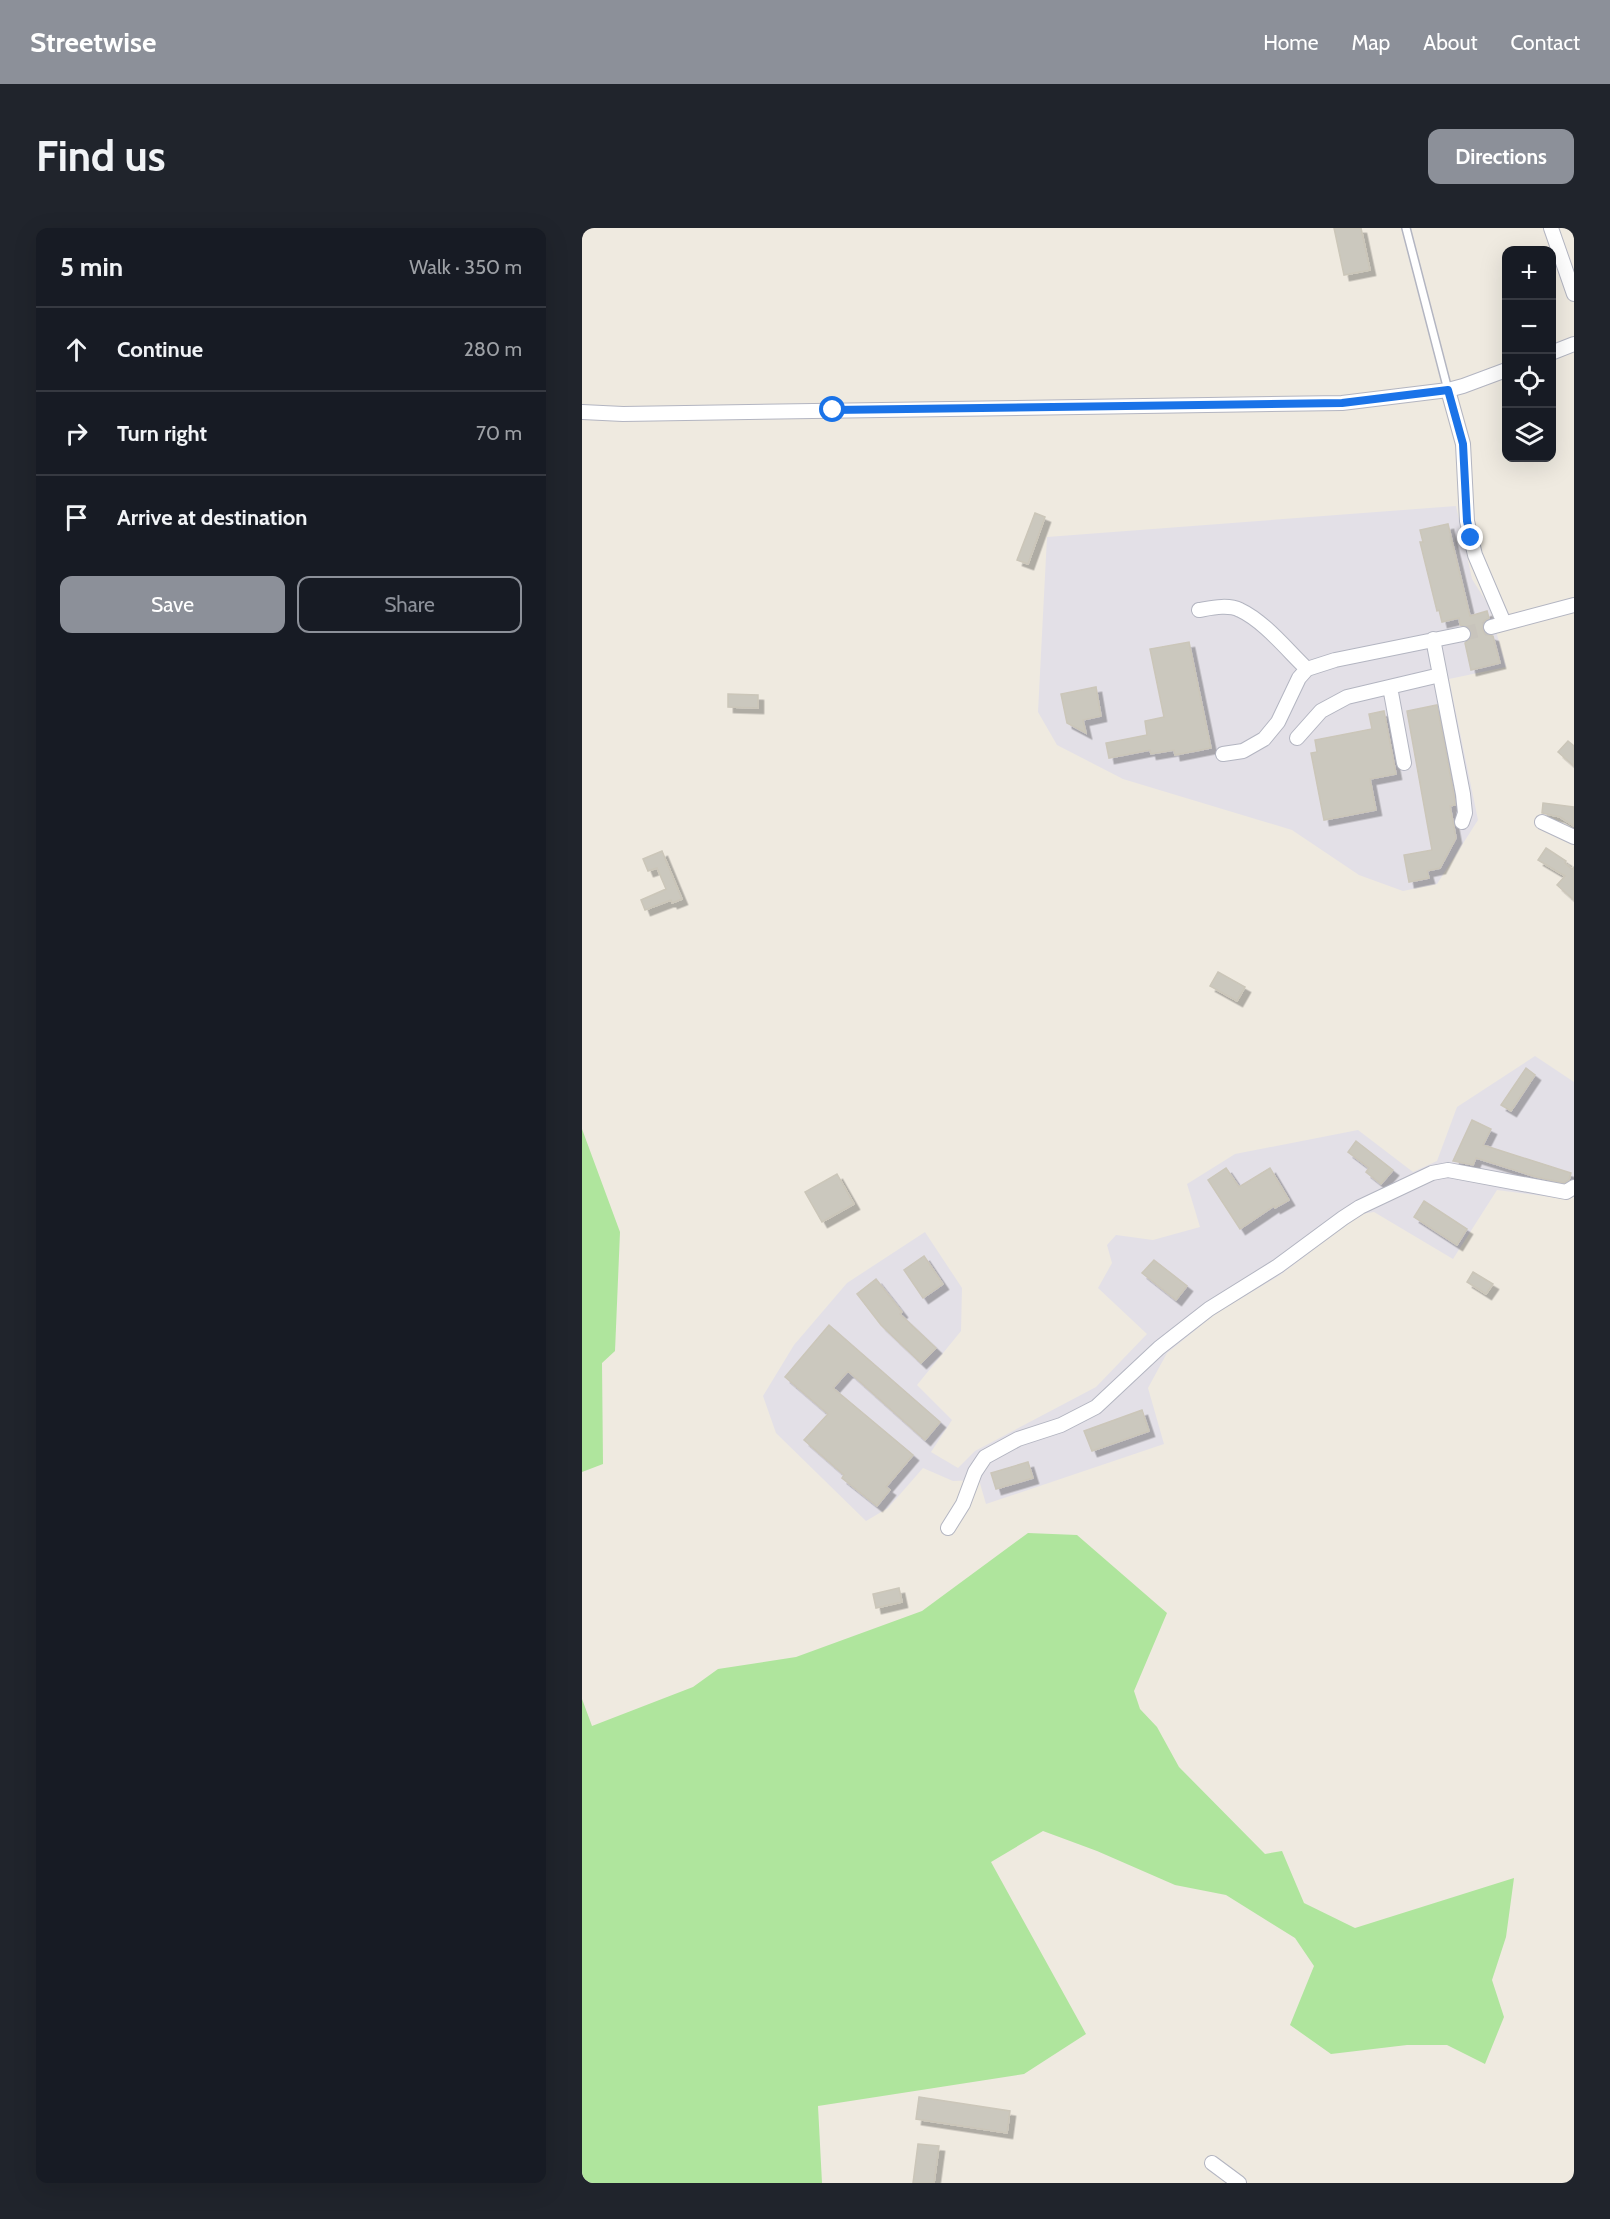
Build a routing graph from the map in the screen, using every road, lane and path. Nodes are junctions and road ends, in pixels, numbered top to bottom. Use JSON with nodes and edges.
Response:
{"nodes":[{"id":1,"x":1406,"y":228,"type":"edge"},
{"id":2,"x":1551,"y":228,"type":"edge"},
{"id":3,"x":1574,"y":294,"type":"edge"},
{"id":4,"x":1574,"y":344,"type":"edge"},
{"id":5,"x":1556,"y":350,"type":"edge"},
{"id":6,"x":1502,"y":371,"type":"edge"},
{"id":7,"x":1448,"y":390,"type":"junction"},
{"id":8,"x":582,"y":412,"type":"edge"},
{"id":9,"x":1574,"y":605,"type":"edge"},
{"id":10,"x":1198,"y":610,"type":"dead end"},
{"id":11,"x":1462,"y":634,"type":"tunnel mouth"},
{"id":12,"x":1433,"y":639,"type":"junction"},
{"id":13,"x":1307,"y":669,"type":"junction"},
{"id":14,"x":1440,"y":675,"type":"junction"},
{"id":15,"x":1390,"y":687,"type":"junction"},
{"id":16,"x":1297,"y":738,"type":"dead end"},
{"id":17,"x":1223,"y":754,"type":"dead end"},
{"id":18,"x":1404,"y":763,"type":"dead end"},
{"id":19,"x":1462,"y":822,"type":"dead end"},
{"id":20,"x":1542,"y":822,"type":"dead end"},
{"id":21,"x":1574,"y":837,"type":"edge"},
{"id":22,"x":1574,"y":1187,"type":"edge"},
{"id":23,"x":948,"y":1528,"type":"dead end"},
{"id":24,"x":1212,"y":2163,"type":"dead end"},
{"id":25,"x":1239,"y":2183,"type":"edge"}],
"edges":[{"from":1,"to":7,"type":"lane"},
{"from":2,"to":3,"type":"street"},
{"from":4,"to":5,"type":"street"},
{"from":6,"to":7,"type":"street"},
{"from":7,"to":8,"type":"street"},
{"from":7,"to":9,"type":"street"},
{"from":10,"to":13,"type":"street"},
{"from":11,"to":12,"type":"street"},
{"from":12,"to":13,"type":"street"},
{"from":12,"to":14,"type":"street"},
{"from":13,"to":17,"type":"street"},
{"from":14,"to":15,"type":"street"},
{"from":14,"to":19,"type":"street"},
{"from":15,"to":16,"type":"street"},
{"from":15,"to":18,"type":"street"},
{"from":20,"to":21,"type":"street"},
{"from":22,"to":23,"type":"street"},
{"from":24,"to":25,"type":"street"}]}
